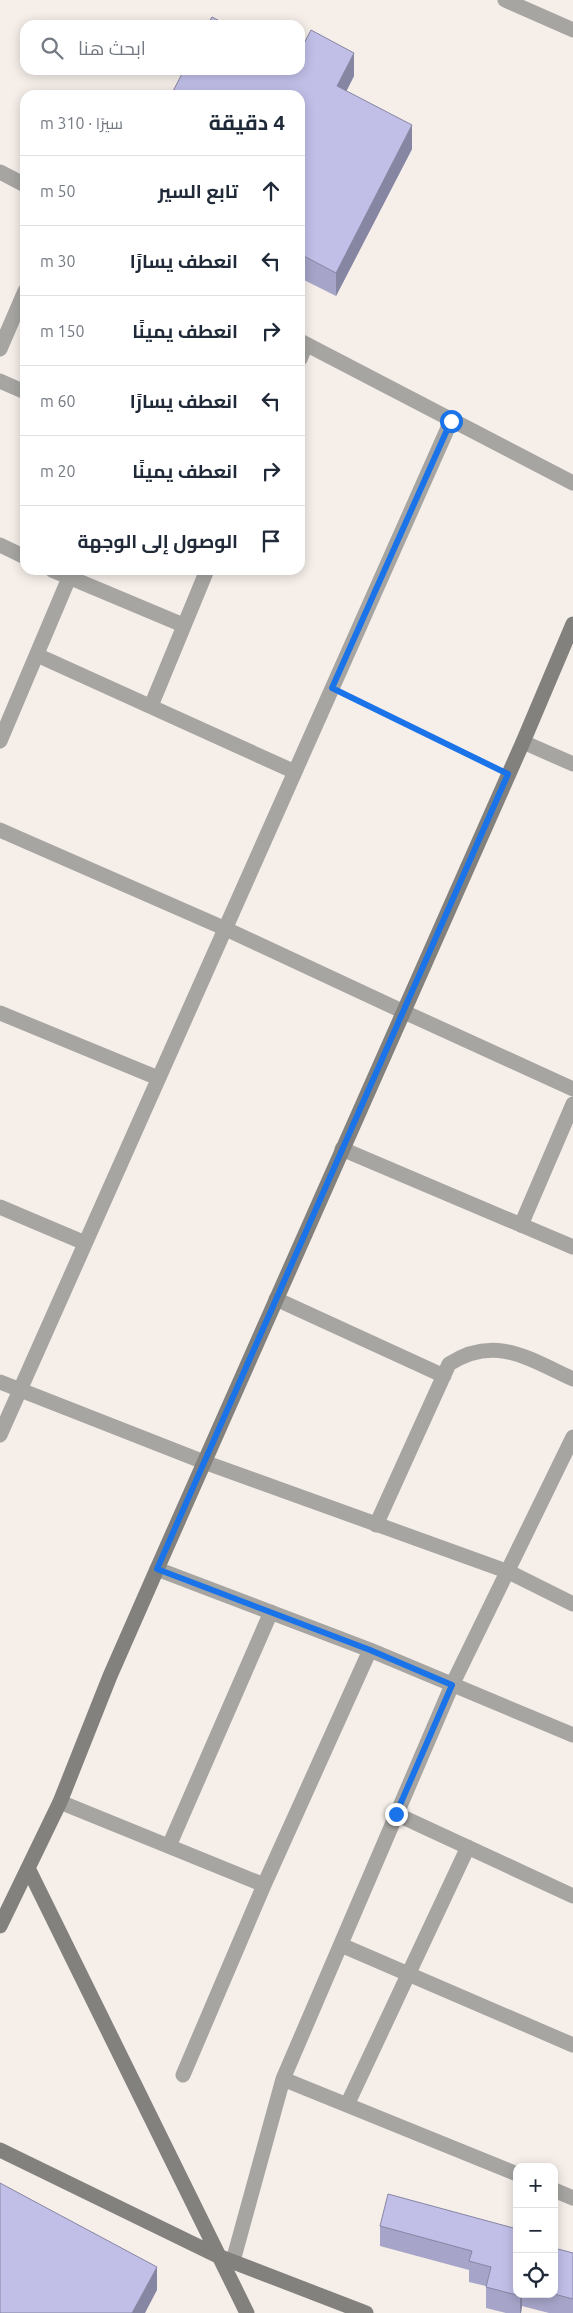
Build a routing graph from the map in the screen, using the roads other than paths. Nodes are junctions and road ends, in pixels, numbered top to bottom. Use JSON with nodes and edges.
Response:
{"nodes":[{"id":1,"x":505,"y":0,"type":"edge"},
{"id":2,"x":573,"y":30,"type":"edge"},
{"id":3,"x":0,"y":172,"type":"edge"},
{"id":4,"x":20,"y":182,"type":"edge"},
{"id":5,"x":20,"y":303,"type":"edge"},
{"id":6,"x":305,"y":344,"type":"edge"},
{"id":7,"x":0,"y":350,"type":"edge"},
{"id":8,"x":0,"y":382,"type":"edge"},
{"id":9,"x":20,"y":390,"type":"edge"},
{"id":10,"x":451,"y":421,"type":"junction"},
{"id":11,"x":573,"y":483,"type":"edge"},
{"id":12,"x":0,"y":546,"type":"edge"},
{"id":13,"x":20,"y":555,"type":"edge"},
{"id":14,"x":63,"y":575,"type":"edge"},
{"id":15,"x":205,"y":575,"type":"edge"},
{"id":16,"x":69,"y":578,"type":"junction"},
{"id":17,"x":573,"y":624,"type":"edge"},
{"id":18,"x":184,"y":625,"type":"junction"},
{"id":19,"x":567,"y":652,"type":"edge"},
{"id":20,"x":37,"y":655,"type":"junction"},
{"id":21,"x":151,"y":706,"type":"junction"},
{"id":22,"x":0,"y":741,"type":"edge"},
{"id":23,"x":523,"y":742,"type":"junction"},
{"id":24,"x":573,"y":764,"type":"edge"},
{"id":25,"x":295,"y":772,"type":"junction"},
{"id":26,"x":0,"y":830,"type":"edge"},
{"id":27,"x":226,"y":929,"type":"junction"},
{"id":28,"x":402,"y":1011,"type":"junction"},
{"id":29,"x":0,"y":1013,"type":"edge"},
{"id":30,"x":158,"y":1078,"type":"junction"},
{"id":31,"x":573,"y":1090,"type":"edge"},
{"id":32,"x":573,"y":1104,"type":"edge"},
{"id":33,"x":342,"y":1149,"type":"junction"},
{"id":34,"x":0,"y":1207,"type":"edge"},
{"id":35,"x":521,"y":1225,"type":"junction"},
{"id":36,"x":85,"y":1243,"type":"junction"},
{"id":37,"x":573,"y":1247,"type":"edge"},
{"id":38,"x":276,"y":1299,"type":"junction"},
{"id":39,"x":444,"y":1376,"type":"junction"},
{"id":40,"x":573,"y":1379,"type":"edge"},
{"id":41,"x":0,"y":1382,"type":"edge"},
{"id":42,"x":20,"y":1391,"type":"junction"},
{"id":43,"x":0,"y":1435,"type":"edge"},
{"id":44,"x":573,"y":1437,"type":"edge"},
{"id":45,"x":204,"y":1462,"type":"junction"},
{"id":46,"x":376,"y":1525,"type":"junction"},
{"id":47,"x":157,"y":1569,"type":"junction"},
{"id":48,"x":509,"y":1572,"type":"junction"},
{"id":49,"x":573,"y":1604,"type":"edge"},
{"id":50,"x":271,"y":1612,"type":"junction"},
{"id":51,"x":370,"y":1650,"type":"junction"},
{"id":52,"x":452,"y":1685,"type":"junction"},
{"id":53,"x":573,"y":1735,"type":"edge"},
{"id":54,"x":60,"y":1802,"type":"junction"},
{"id":55,"x":396,"y":1814,"type":"junction"},
{"id":56,"x":169,"y":1846,"type":"junction"},
{"id":57,"x":468,"y":1847,"type":"junction"},
{"id":58,"x":28,"y":1868,"type":"junction"},
{"id":59,"x":264,"y":1885,"type":"junction"},
{"id":60,"x":573,"y":1896,"type":"edge"},
{"id":61,"x":0,"y":1926,"type":"edge"},
{"id":62,"x":341,"y":1945,"type":"junction"},
{"id":63,"x":408,"y":1974,"type":"junction"},
{"id":64,"x":573,"y":2045,"type":"edge"},
{"id":65,"x":182,"y":2075,"type":"dead end"},
{"id":66,"x":283,"y":2079,"type":"junction"},
{"id":67,"x":347,"y":2105,"type":"junction"},
{"id":68,"x":0,"y":2150,"type":"edge"},
{"id":69,"x":513,"y":2172,"type":"edge"},
{"id":70,"x":558,"y":2192,"type":"edge"},
{"id":71,"x":573,"y":2198,"type":"edge"},
{"id":72,"x":218,"y":2256,"type":"junction"},
{"id":73,"x":233,"y":2261,"type":"junction"},
{"id":74,"x":247,"y":2313,"type":"edge"},
{"id":75,"x":366,"y":2313,"type":"edge"}],
"edges":[{"from":1,"to":2,"type":"street"},
{"from":3,"to":4,"type":"street"},
{"from":5,"to":7,"type":"street"},
{"from":6,"to":10,"type":"street"},
{"from":8,"to":9,"type":"street"},
{"from":10,"to":11,"type":"street"},
{"from":10,"to":25,"type":"street"},
{"from":12,"to":13,"type":"street"},
{"from":14,"to":16,"type":"street"},
{"from":15,"to":18,"type":"street"},
{"from":16,"to":18,"type":"street"},
{"from":16,"to":20,"type":"street"},
{"from":17,"to":19,"type":"street"},
{"from":18,"to":21,"type":"street"},
{"from":19,"to":23,"type":"street"},
{"from":20,"to":21,"type":"street"},
{"from":20,"to":22,"type":"street"},
{"from":21,"to":25,"type":"street"},
{"from":23,"to":24,"type":"street"},
{"from":23,"to":28,"type":"street"},
{"from":25,"to":27,"type":"street"},
{"from":26,"to":27,"type":"street"},
{"from":27,"to":28,"type":"street"},
{"from":27,"to":30,"type":"street"},
{"from":28,"to":31,"type":"street"},
{"from":28,"to":33,"type":"street"},
{"from":29,"to":30,"type":"street"},
{"from":30,"to":36,"type":"street"},
{"from":32,"to":35,"type":"street"},
{"from":33,"to":35,"type":"street"},
{"from":33,"to":38,"type":"street"},
{"from":34,"to":36,"type":"street"},
{"from":35,"to":37,"type":"street"},
{"from":36,"to":42,"type":"street"},
{"from":38,"to":39,"type":"street"},
{"from":38,"to":45,"type":"street"},
{"from":39,"to":40,"type":"street"},
{"from":39,"to":46,"type":"street"},
{"from":41,"to":42,"type":"street"},
{"from":42,"to":43,"type":"street"},
{"from":42,"to":45,"type":"street"},
{"from":44,"to":48,"type":"street"},
{"from":45,"to":46,"type":"street"},
{"from":45,"to":47,"type":"street"},
{"from":46,"to":48,"type":"street"},
{"from":47,"to":50,"type":"street"},
{"from":47,"to":54,"type":"street"},
{"from":48,"to":49,"type":"street"},
{"from":48,"to":52,"type":"street"},
{"from":50,"to":51,"type":"street"},
{"from":50,"to":56,"type":"street"},
{"from":51,"to":52,"type":"street"},
{"from":51,"to":59,"type":"street"},
{"from":52,"to":53,"type":"street"},
{"from":52,"to":55,"type":"street"},
{"from":54,"to":56,"type":"street"},
{"from":54,"to":58,"type":"street"},
{"from":55,"to":57,"type":"street"},
{"from":55,"to":62,"type":"street"},
{"from":56,"to":59,"type":"street"},
{"from":57,"to":60,"type":"street"},
{"from":57,"to":63,"type":"street"},
{"from":58,"to":61,"type":"street"},
{"from":58,"to":72,"type":"street"},
{"from":59,"to":65,"type":"street"},
{"from":62,"to":63,"type":"street"},
{"from":62,"to":66,"type":"street"},
{"from":63,"to":64,"type":"street"},
{"from":63,"to":67,"type":"street"},
{"from":66,"to":67,"type":"street"},
{"from":66,"to":73,"type":"street"},
{"from":67,"to":69,"type":"street"},
{"from":68,"to":72,"type":"street"},
{"from":70,"to":71,"type":"street"},
{"from":72,"to":73,"type":"street"},
{"from":72,"to":74,"type":"street"},
{"from":73,"to":75,"type":"street"}]}
